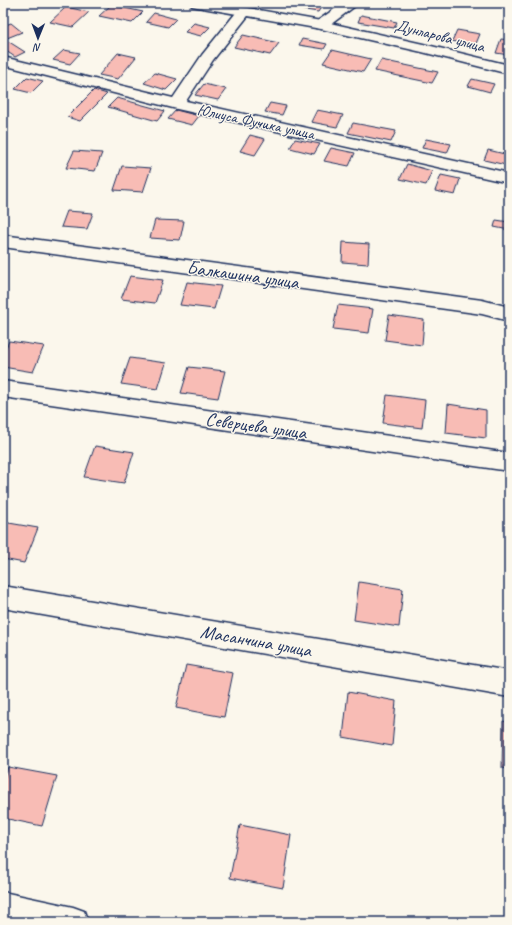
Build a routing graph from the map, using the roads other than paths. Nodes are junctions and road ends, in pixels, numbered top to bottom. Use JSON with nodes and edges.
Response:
{"nodes":[{"id":1,"x":196,"y":3,"type":"edge"},
{"id":2,"x":352,"y":3,"type":"edge"},
{"id":3,"x":244,"y":12,"type":"junction"},
{"id":4,"x":321,"y":26,"type":"junction"},
{"id":5,"x":3,"y":62,"type":"edge"},
{"id":6,"x":509,"y":70,"type":"edge"},
{"id":7,"x":177,"y":104,"type":"junction"},
{"id":8,"x":509,"y":178,"type":"edge"},
{"id":9,"x":3,"y":241,"type":"edge"},
{"id":10,"x":509,"y":314,"type":"edge"},
{"id":11,"x":3,"y":389,"type":"edge"},
{"id":12,"x":509,"y":462,"type":"edge"},
{"id":13,"x":3,"y":597,"type":"edge"},
{"id":14,"x":509,"y":684,"type":"edge"},
{"id":15,"x":3,"y":907,"type":"edge"},
{"id":16,"x":73,"y":922,"type":"edge"}],
"edges":[{"from":1,"to":3,"type":"street","name":"Дунларова улица"},
{"from":2,"to":4,"type":"street"},
{"from":3,"to":4,"type":"street","name":"Дунларова улица"},
{"from":3,"to":7,"type":"street"},
{"from":4,"to":6,"type":"street","name":"Дунларова улица"},
{"from":5,"to":7,"type":"street","name":"Юлиуса Фучика улица"},
{"from":7,"to":8,"type":"street","name":"Юлиуса Фучика улица"},
{"from":9,"to":10,"type":"street","name":"Балкашина улица"},
{"from":11,"to":12,"type":"street","name":"Северцева улица"},
{"from":13,"to":14,"type":"street","name":"Масанчина улица"},
{"from":15,"to":16,"type":"street"}]}
